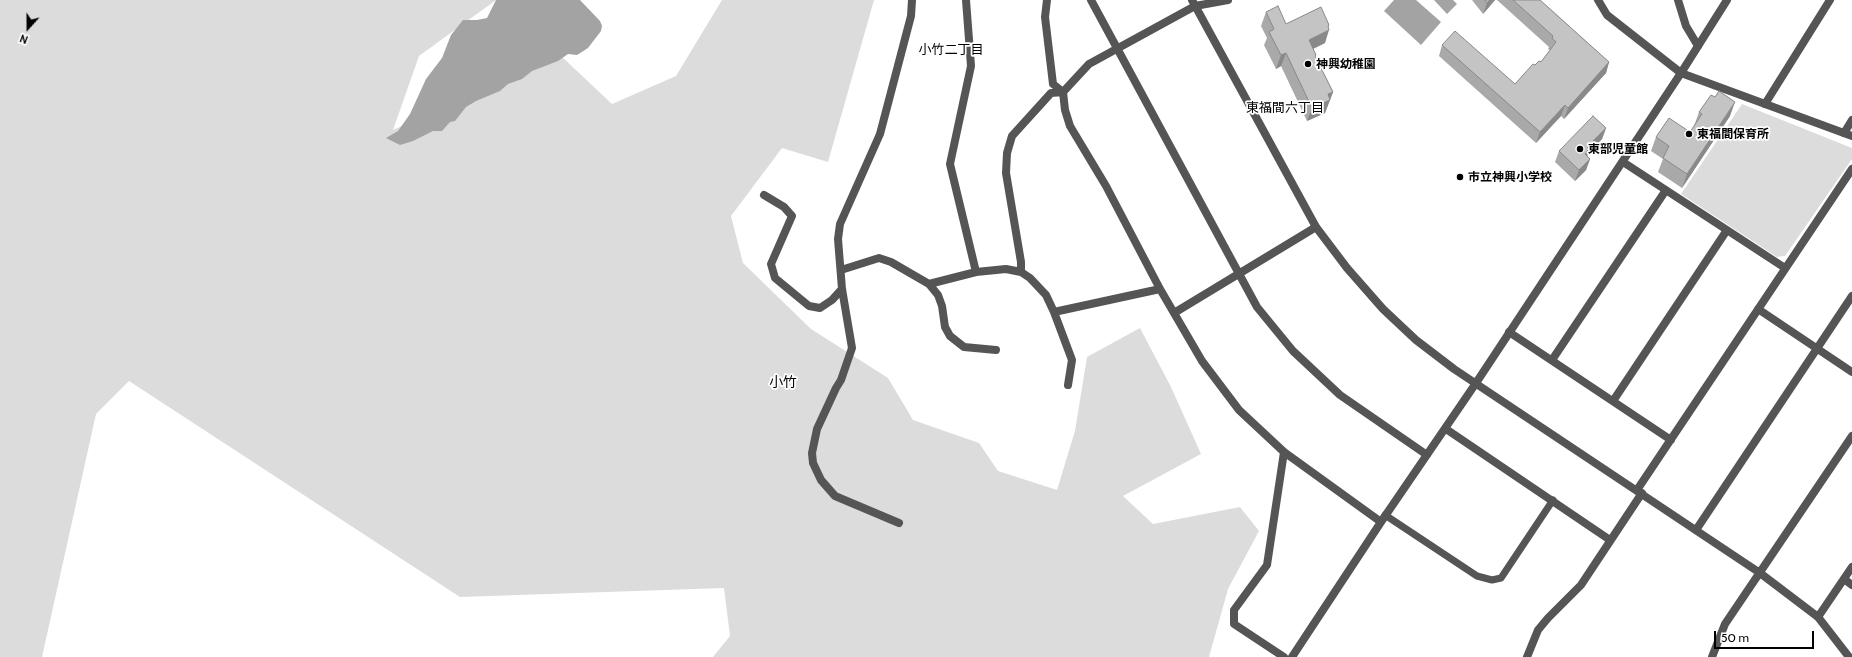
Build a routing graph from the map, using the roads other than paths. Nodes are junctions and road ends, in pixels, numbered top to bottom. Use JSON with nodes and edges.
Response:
{"nodes":[{"id":1,"x":912,"y":0,"type":"edge"},
{"id":2,"x":966,"y":0,"type":"edge"},
{"id":3,"x":1046,"y":0,"type":"edge"},
{"id":4,"x":1091,"y":0,"type":"edge"},
{"id":5,"x":1228,"y":0,"type":"edge"},
{"id":6,"x":1598,"y":0,"type":"edge"},
{"id":7,"x":1678,"y":0,"type":"edge"},
{"id":8,"x":1727,"y":0,"type":"edge"},
{"id":9,"x":1830,"y":0,"type":"edge"},
{"id":10,"x":1193,"y":3,"type":"edge"},
{"id":11,"x":1698,"y":46,"type":"junction"},
{"id":12,"x":1117,"y":49,"type":"junction"},
{"id":13,"x":1681,"y":73,"type":"junction"},
{"id":14,"x":1063,"y":92,"type":"junction"},
{"id":15,"x":1765,"y":104,"type":"junction"},
{"id":16,"x":1852,"y":120,"type":"edge"},
{"id":17,"x":1844,"y":133,"type":"junction"},
{"id":18,"x":1852,"y":136,"type":"edge"},
{"id":19,"x":1623,"y":162,"type":"junction"},
{"id":20,"x":1852,"y":168,"type":"edge"},
{"id":21,"x":1666,"y":190,"type":"junction"},
{"id":22,"x":764,"y":195,"type":"dead end"},
{"id":23,"x":1316,"y":228,"type":"junction"},
{"id":24,"x":1727,"y":230,"type":"junction"},
{"id":25,"x":1786,"y":268,"type":"junction"},
{"id":26,"x":841,"y":270,"type":"junction"},
{"id":27,"x":976,"y":272,"type":"junction"},
{"id":28,"x":1021,"y":272,"type":"junction"},
{"id":29,"x":1239,"y":272,"type":"junction"},
{"id":30,"x":929,"y":284,"type":"junction"},
{"id":31,"x":1160,"y":289,"type":"junction"},
{"id":32,"x":842,"y":290,"type":"junction"},
{"id":33,"x":1852,"y":296,"type":"edge"},
{"id":34,"x":1758,"y":309,"type":"junction"},
{"id":35,"x":1054,"y":312,"type":"junction"},
{"id":36,"x":1174,"y":313,"type":"junction"},
{"id":37,"x":1509,"y":332,"type":"junction"},
{"id":38,"x":1817,"y":349,"type":"junction"},
{"id":39,"x":996,"y":350,"type":"dead end"},
{"id":40,"x":1552,"y":360,"type":"junction"},
{"id":41,"x":1852,"y":372,"type":"edge"},
{"id":42,"x":1476,"y":383,"type":"junction"},
{"id":43,"x":1068,"y":385,"type":"dead end"},
{"id":44,"x":1613,"y":401,"type":"junction"},
{"id":45,"x":1446,"y":429,"type":"junction"},
{"id":46,"x":1852,"y":436,"type":"edge"},
{"id":47,"x":1671,"y":440,"type":"junction"},
{"id":48,"x":1284,"y":452,"type":"junction"},
{"id":49,"x":1427,"y":455,"type":"junction"},
{"id":50,"x":1639,"y":492,"type":"junction"},
{"id":51,"x":1552,"y":500,"type":"junction"},
{"id":52,"x":1383,"y":519,"type":"junction"},
{"id":53,"x":899,"y":523,"type":"dead end"},
{"id":54,"x":1696,"y":530,"type":"junction"},
{"id":55,"x":1610,"y":540,"type":"junction"},
{"id":56,"x":1852,"y":567,"type":"edge"},
{"id":57,"x":1760,"y":573,"type":"junction"},
{"id":58,"x":1844,"y":579,"type":"junction"},
{"id":59,"x":1852,"y":585,"type":"edge"},
{"id":60,"x":1818,"y":617,"type":"junction"},
{"id":61,"x":1284,"y":657,"type":"edge"},
{"id":62,"x":1292,"y":657,"type":"edge"},
{"id":63,"x":1526,"y":657,"type":"edge"},
{"id":64,"x":1712,"y":657,"type":"edge"},
{"id":65,"x":1849,"y":657,"type":"edge"}],
"edges":[{"from":1,"to":26,"type":"street"},
{"from":2,"to":27,"type":"street"},
{"from":3,"to":14,"type":"street"},
{"from":4,"to":12,"type":"street"},
{"from":5,"to":10,"type":"street"},
{"from":6,"to":13,"type":"street"},
{"from":7,"to":11,"type":"street"},
{"from":8,"to":11,"type":"street"},
{"from":9,"to":15,"type":"street"},
{"from":10,"to":12,"type":"street"},
{"from":10,"to":23,"type":"street"},
{"from":11,"to":13,"type":"street"},
{"from":12,"to":14,"type":"street"},
{"from":12,"to":29,"type":"street"},
{"from":13,"to":15,"type":"street"},
{"from":13,"to":19,"type":"street"},
{"from":14,"to":28,"type":"street"},
{"from":14,"to":31,"type":"street"},
{"from":15,"to":17,"type":"street"},
{"from":16,"to":17,"type":"street"},
{"from":17,"to":18,"type":"street"},
{"from":19,"to":21,"type":"street"},
{"from":19,"to":37,"type":"street"},
{"from":20,"to":25,"type":"street"},
{"from":21,"to":24,"type":"street"},
{"from":21,"to":40,"type":"street"},
{"from":22,"to":32,"type":"street"},
{"from":23,"to":29,"type":"street"},
{"from":23,"to":42,"type":"street"},
{"from":24,"to":25,"type":"street"},
{"from":24,"to":44,"type":"street"},
{"from":25,"to":34,"type":"street"},
{"from":26,"to":30,"type":"street"},
{"from":26,"to":32,"type":"street"},
{"from":27,"to":28,"type":"street"},
{"from":27,"to":30,"type":"street"},
{"from":28,"to":35,"type":"street"},
{"from":29,"to":36,"type":"street"},
{"from":29,"to":49,"type":"street"},
{"from":30,"to":39,"type":"street"},
{"from":31,"to":35,"type":"street"},
{"from":31,"to":36,"type":"street"},
{"from":32,"to":53,"type":"street"},
{"from":33,"to":38,"type":"street"},
{"from":34,"to":38,"type":"street"},
{"from":34,"to":47,"type":"street"},
{"from":35,"to":43,"type":"street"},
{"from":36,"to":48,"type":"street"},
{"from":37,"to":40,"type":"street"},
{"from":37,"to":42,"type":"street"},
{"from":38,"to":41,"type":"street"},
{"from":38,"to":54,"type":"street"},
{"from":40,"to":44,"type":"street"},
{"from":42,"to":45,"type":"street"},
{"from":42,"to":50,"type":"street"},
{"from":44,"to":47,"type":"street"},
{"from":45,"to":49,"type":"street"},
{"from":45,"to":51,"type":"street"},
{"from":46,"to":57,"type":"street"},
{"from":47,"to":50,"type":"street"},
{"from":48,"to":52,"type":"street"},
{"from":48,"to":61,"type":"street"},
{"from":49,"to":52,"type":"street"},
{"from":50,"to":54,"type":"street"},
{"from":50,"to":55,"type":"street"},
{"from":51,"to":52,"type":"lane"},
{"from":51,"to":55,"type":"street"},
{"from":52,"to":62,"type":"street"},
{"from":54,"to":57,"type":"street"},
{"from":55,"to":63,"type":"street"},
{"from":56,"to":58,"type":"street"},
{"from":57,"to":60,"type":"street"},
{"from":57,"to":64,"type":"street"},
{"from":58,"to":59,"type":"street"},
{"from":58,"to":60,"type":"street"},
{"from":60,"to":65,"type":"street"}]}
